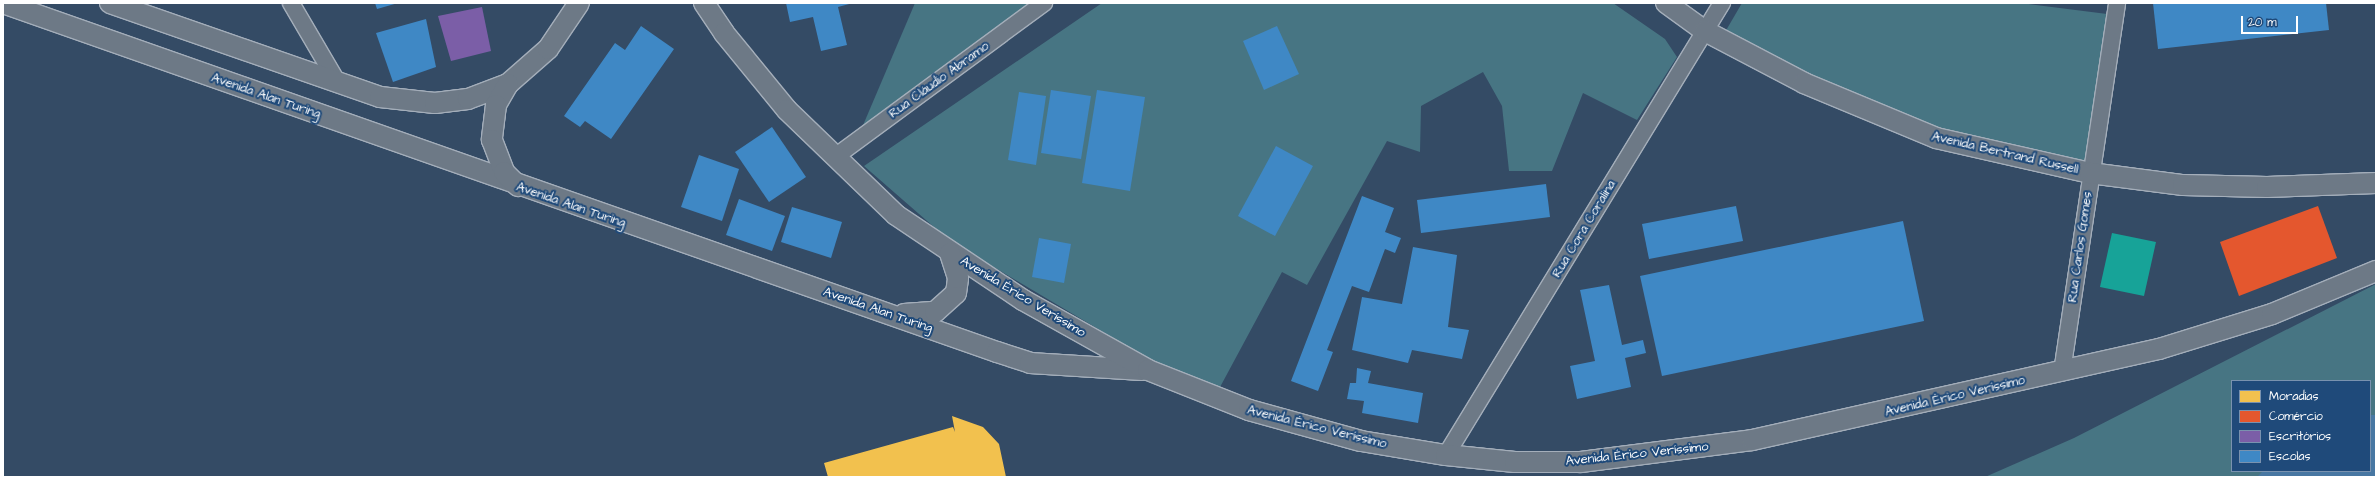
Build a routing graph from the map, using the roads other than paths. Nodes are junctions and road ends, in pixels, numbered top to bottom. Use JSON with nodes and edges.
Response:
{"nodes":[{"id":1,"x":3,"y":3,"type":"edge"},
{"id":2,"x":110,"y":3,"type":"edge"},
{"id":3,"x":292,"y":3,"type":"edge"},
{"id":4,"x":579,"y":3,"type":"edge"},
{"id":5,"x":704,"y":3,"type":"edge"},
{"id":6,"x":1044,"y":3,"type":"edge"},
{"id":7,"x":1666,"y":3,"type":"edge"},
{"id":8,"x":1722,"y":3,"type":"edge"},
{"id":9,"x":2117,"y":3,"type":"edge"},
{"id":10,"x":1705,"y":30,"type":"junction"},
{"id":11,"x":338,"y":83,"type":"junction"},
{"id":12,"x":508,"y":84,"type":"junction"},
{"id":13,"x":835,"y":157,"type":"junction"},
{"id":14,"x":2090,"y":172,"type":"junction"},
{"id":15,"x":2376,"y":183,"type":"edge"},
{"id":16,"x":520,"y":188,"type":"junction"},
{"id":17,"x":950,"y":253,"type":"junction"},
{"id":18,"x":2376,"y":271,"type":"edge"},
{"id":19,"x":890,"y":313,"type":"junction"},
{"id":20,"x":1148,"y":370,"type":"junction"},
{"id":21,"x":2062,"y":372,"type":"junction"},
{"id":22,"x":1446,"y":455,"type":"junction"}],
"edges":[{"from":1,"to":16,"type":"street","name":"Avenida Alan Turing"},
{"from":2,"to":11,"type":"street"},
{"from":3,"to":11,"type":"street"},
{"from":4,"to":12,"type":"street"},
{"from":5,"to":13,"type":"street","name":"Avenida Érico Veríssimo"},
{"from":6,"to":13,"type":"street","name":"Rua Cláudio Abramo"},
{"from":7,"to":10,"type":"street","name":"Avenida Bertrand Russell"},
{"from":8,"to":10,"type":"street","name":"Rua Cora Coralina"},
{"from":9,"to":14,"type":"street","name":"Rua Carlos Gomes"},
{"from":10,"to":14,"type":"street","name":"Avenida Bertrand Russell"},
{"from":10,"to":22,"type":"street","name":"Rua Cora Coralina"},
{"from":11,"to":12,"type":"street"},
{"from":12,"to":16,"type":"street"},
{"from":13,"to":17,"type":"street","name":"Avenida Érico Veríssimo"},
{"from":14,"to":15,"type":"street","name":"Avenida Bertrand Russell"},
{"from":14,"to":21,"type":"street","name":"Rua Carlos Gomes"},
{"from":16,"to":19,"type":"street","name":"Avenida Alan Turing"},
{"from":17,"to":19,"type":"street"},
{"from":17,"to":20,"type":"street","name":"Avenida Érico Veríssimo"},
{"from":18,"to":21,"type":"street","name":"Avenida Érico Veríssimo"},
{"from":19,"to":20,"type":"street","name":"Avenida Alan Turing"},
{"from":20,"to":22,"type":"street","name":"Avenida Érico Veríssimo"},
{"from":21,"to":22,"type":"street","name":"Avenida Érico Veríssimo"}]}
